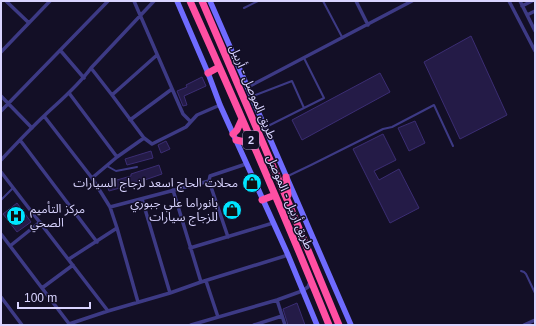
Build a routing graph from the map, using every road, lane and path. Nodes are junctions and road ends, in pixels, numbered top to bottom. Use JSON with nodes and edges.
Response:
{"nodes":[{"id":1,"x":6,"y":1,"type":"edge"},
{"id":2,"x":50,"y":1,"type":"edge"},
{"id":3,"x":108,"y":1,"type":"edge"},
{"id":4,"x":134,"y":1,"type":"edge"},
{"id":5,"x":154,"y":1,"type":"edge"},
{"id":6,"x":177,"y":1,"type":"edge"},
{"id":7,"x":190,"y":1,"type":"edge"},
{"id":8,"x":202,"y":1,"type":"edge"},
{"id":9,"x":210,"y":1,"type":"edge"},
{"id":10,"x":258,"y":1,"type":"edge"},
{"id":11,"x":323,"y":1,"type":"edge"},
{"id":12,"x":356,"y":1,"type":"edge"},
{"id":13,"x":412,"y":1,"type":"edge"},
{"id":14,"x":509,"y":1,"type":"edge"},
{"id":15,"x":520,"y":1,"type":"edge"},
{"id":16,"x":532,"y":1,"type":"edge"},
{"id":17,"x":522,"y":6,"type":"junction"},
{"id":18,"x":244,"y":8,"type":"dead end"},
{"id":19,"x":535,"y":11,"type":"edge"},
{"id":20,"x":527,"y":15,"type":"junction"},
{"id":21,"x":140,"y":17,"type":"junction"},
{"id":22,"x":215,"y":20,"type":"junction"},
{"id":23,"x":29,"y":23,"type":"junction"},
{"id":24,"x":368,"y":25,"type":"junction"},
{"id":25,"x":535,"y":31,"type":"edge"},
{"id":26,"x":343,"y":38,"type":"junction"},
{"id":27,"x":2,"y":49,"type":"edge"},
{"id":28,"x":60,"y":50,"type":"junction"},
{"id":29,"x":535,"y":51,"type":"edge"},
{"id":30,"x":157,"y":55,"type":"junction"},
{"id":31,"x":304,"y":58,"type":"junction"},
{"id":32,"x":219,"y":67,"type":"junction"},
{"id":33,"x":91,"y":68,"type":"junction"},
{"id":34,"x":208,"y":73,"type":"junction"},
{"id":35,"x":84,"y":78,"type":"junction"},
{"id":36,"x":248,"y":87,"type":"junction"},
{"id":37,"x":172,"y":88,"type":"junction"},
{"id":38,"x":69,"y":93,"type":"junction"},
{"id":39,"x":112,"y":95,"type":"junction"},
{"id":40,"x":1,"y":96,"type":"edge"},
{"id":41,"x":252,"y":96,"type":"junction"},
{"id":42,"x":9,"y":103,"type":"junction"},
{"id":43,"x":220,"y":105,"type":"junction"},
{"id":44,"x":304,"y":108,"type":"junction"},
{"id":45,"x":1,"y":111,"type":"edge"},
{"id":46,"x":44,"y":116,"type":"junction"},
{"id":47,"x":242,"y":118,"type":"junction"},
{"id":48,"x":130,"y":120,"type":"junction"},
{"id":49,"x":190,"y":121,"type":"junction"},
{"id":50,"x":32,"y":128,"type":"junction"},
{"id":51,"x":265,"y":128,"type":"junction"},
{"id":52,"x":234,"y":137,"type":"junction"},
{"id":53,"x":144,"y":138,"type":"junction"},
{"id":54,"x":20,"y":140,"type":"junction"},
{"id":55,"x":453,"y":146,"type":"dead end"},
{"id":56,"x":254,"y":147,"type":"junction"},
{"id":57,"x":118,"y":157,"type":"junction"},
{"id":58,"x":1,"y":160,"type":"edge"},
{"id":59,"x":246,"y":164,"type":"junction"},
{"id":60,"x":107,"y":166,"type":"junction"},
{"id":61,"x":137,"y":167,"type":"dead end"},
{"id":62,"x":1,"y":172,"type":"edge"},
{"id":63,"x":286,"y":177,"type":"junction"},
{"id":64,"x":92,"y":178,"type":"junction"},
{"id":65,"x":209,"y":181,"type":"junction"},
{"id":66,"x":13,"y":187,"type":"junction"},
{"id":67,"x":173,"y":190,"type":"junction"},
{"id":68,"x":274,"y":195,"type":"junction"},
{"id":69,"x":142,"y":198,"type":"junction"},
{"id":70,"x":1,"y":200,"type":"edge"},
{"id":71,"x":262,"y":200,"type":"junction"},
{"id":72,"x":289,"y":204,"type":"junction"},
{"id":73,"x":110,"y":207,"type":"junction"},
{"id":74,"x":40,"y":222,"type":"junction"},
{"id":75,"x":273,"y":223,"type":"junction"},
{"id":76,"x":117,"y":228,"type":"junction"},
{"id":77,"x":1,"y":234,"type":"edge"},
{"id":78,"x":228,"y":237,"type":"junction"},
{"id":79,"x":97,"y":242,"type":"junction"},
{"id":80,"x":10,"y":246,"type":"junction"},
{"id":81,"x":190,"y":248,"type":"junction"},
{"id":82,"x":288,"y":255,"type":"junction"},
{"id":83,"x":69,"y":259,"type":"junction"},
{"id":84,"x":73,"y":265,"type":"junction"},
{"id":85,"x":521,"y":271,"type":"dead end"},
{"id":86,"x":319,"y":277,"type":"junction"},
{"id":87,"x":311,"y":280,"type":"junction"},
{"id":88,"x":206,"y":281,"type":"junction"},
{"id":89,"x":201,"y":282,"type":"junction"},
{"id":90,"x":42,"y":288,"type":"junction"},
{"id":91,"x":302,"y":291,"type":"junction"},
{"id":92,"x":535,"y":293,"type":"edge"},
{"id":93,"x":170,"y":294,"type":"junction"},
{"id":94,"x":1,"y":297,"type":"edge"},
{"id":95,"x":277,"y":300,"type":"junction"},
{"id":96,"x":138,"y":302,"type":"junction"},
{"id":97,"x":108,"y":310,"type":"junction"},
{"id":98,"x":282,"y":316,"type":"junction"},
{"id":99,"x":218,"y":318,"type":"junction"},
{"id":100,"x":535,"y":320,"type":"edge"},
{"id":101,"x":22,"y":325,"type":"edge"},
{"id":102,"x":69,"y":325,"type":"edge"},
{"id":103,"x":191,"y":325,"type":"edge"},
{"id":104,"x":254,"y":325,"type":"edge"},
{"id":105,"x":285,"y":325,"type":"edge"},
{"id":106,"x":317,"y":325,"type":"edge"},
{"id":107,"x":329,"y":325,"type":"edge"},
{"id":108,"x":339,"y":325,"type":"edge"},
{"id":109,"x":351,"y":325,"type":"edge"},
{"id":110,"x":524,"y":325,"type":"edge"}],
"edges":[{"from":1,"to":23,"type":"street"},
{"from":2,"to":23,"type":"street"},
{"from":3,"to":28,"type":"street"},
{"from":4,"to":21,"type":"street"},
{"from":5,"to":21,"type":"street"},
{"from":6,"to":34,"type":"main road"},
{"from":7,"to":32,"type":"highway","name":"طريق أربيل - الموصل","number":"2"},
{"from":8,"to":22,"type":"highway","name":"طريق الموصل - أربيل","number":"2"},
{"from":9,"to":22,"type":"main road"},
{"from":10,"to":18,"type":"lane"},
{"from":11,"to":26,"type":"lane"},
{"from":12,"to":24,"type":"street"},
{"from":13,"to":24,"type":"street"},
{"from":14,"to":29,"type":"street"},
{"from":15,"to":17,"type":"street"},
{"from":16,"to":17,"type":"street"},
{"from":17,"to":20,"type":"street"},
{"from":19,"to":20,"type":"street"},
{"from":20,"to":25,"type":"street"},
{"from":21,"to":30,"type":"street"},
{"from":21,"to":33,"type":"street"},
{"from":22,"to":36,"type":"main road"},
{"from":22,"to":72,"type":"highway","name":"طريق الموصل - أربيل","number":"2"},
{"from":23,"to":27,"type":"street"},
{"from":24,"to":26,"type":"street"},
{"from":26,"to":31,"type":"street"},
{"from":28,"to":35,"type":"street"},
{"from":28,"to":42,"type":"street"},
{"from":30,"to":37,"type":"street"},
{"from":30,"to":39,"type":"street"},
{"from":31,"to":36,"type":"street"},
{"from":31,"to":44,"type":"lane"},
{"from":32,"to":34,"type":"highway"},
{"from":32,"to":47,"type":"highway","name":"طريق أربيل - الموصل","number":"2"},
{"from":33,"to":35,"type":"street"},
{"from":33,"to":39,"type":"street"},
{"from":34,"to":43,"type":"main road"},
{"from":35,"to":38,"type":"street"},
{"from":36,"to":41,"type":"main road"},
{"from":37,"to":48,"type":"street"},
{"from":37,"to":49,"type":"street"},
{"from":38,"to":46,"type":"street"},
{"from":38,"to":57,"type":"street"},
{"from":39,"to":48,"type":"street"},
{"from":40,"to":42,"type":"street"},
{"from":41,"to":44,"type":"lane"},
{"from":41,"to":51,"type":"main road"},
{"from":42,"to":45,"type":"street"},
{"from":42,"to":50,"type":"street"},
{"from":43,"to":49,"type":"street"},
{"from":43,"to":52,"type":"main road"},
{"from":44,"to":51,"type":"lane"},
{"from":46,"to":50,"type":"street"},
{"from":46,"to":64,"type":"street"},
{"from":47,"to":52,"type":"highway"},
{"from":47,"to":56,"type":"highway","name":"طريق أربيل - الموصل","number":"2"},
{"from":48,"to":53,"type":"street"},
{"from":49,"to":53,"type":"street"},
{"from":50,"to":54,"type":"street"},
{"from":51,"to":63,"type":"main road"},
{"from":52,"to":56,"type":"highway"},
{"from":52,"to":59,"type":"main road"},
{"from":53,"to":57,"type":"street"},
{"from":54,"to":58,"type":"street"},
{"from":54,"to":79,"type":"street"},
{"from":55,"to":63,"type":"lane"},
{"from":56,"to":68,"type":"highway","name":"طريق أربيل - الموصل","number":"2"},
{"from":57,"to":60,"type":"street"},
{"from":59,"to":65,"type":"street"},
{"from":59,"to":71,"type":"main road"},
{"from":60,"to":61,"type":"lane"},
{"from":60,"to":64,"type":"street"},
{"from":62,"to":66,"type":"street"},
{"from":63,"to":72,"type":"highway"},
{"from":63,"to":109,"type":"main road"},
{"from":64,"to":73,"type":"street"},
{"from":65,"to":67,"type":"street"},
{"from":65,"to":78,"type":"street"},
{"from":66,"to":70,"type":"lane"},
{"from":66,"to":74,"type":"street"},
{"from":67,"to":69,"type":"street"},
{"from":67,"to":81,"type":"street"},
{"from":68,"to":71,"type":"highway"},
{"from":68,"to":87,"type":"highway","name":"طريق أربيل - الموصل","number":"2"},
{"from":69,"to":73,"type":"street"},
{"from":69,"to":93,"type":"street"},
{"from":71,"to":75,"type":"main road"},
{"from":72,"to":86,"type":"highway","name":"طريق الموصل - أربيل","number":"2"},
{"from":73,"to":76,"type":"street"},
{"from":74,"to":80,"type":"street"},
{"from":74,"to":83,"type":"street"},
{"from":75,"to":78,"type":"street"},
{"from":75,"to":82,"type":"main road"},
{"from":76,"to":79,"type":"street"},
{"from":76,"to":96,"type":"street"},
{"from":77,"to":80,"type":"street"},
{"from":78,"to":81,"type":"street"},
{"from":79,"to":83,"type":"street"},
{"from":80,"to":90,"type":"street"},
{"from":81,"to":89,"type":"street"},
{"from":82,"to":88,"type":"street"},
{"from":82,"to":91,"type":"main road"},
{"from":83,"to":84,"type":"street"},
{"from":84,"to":90,"type":"street"},
{"from":84,"to":97,"type":"street"},
{"from":85,"to":92,"type":"lane"},
{"from":86,"to":87,"type":"highway"},
{"from":86,"to":108,"type":"highway","name":"طريق الموصل - أربيل","number":"2"},
{"from":87,"to":91,"type":"street"},
{"from":87,"to":107,"type":"highway","name":"طريق أربيل - الموصل"},
{"from":88,"to":89,"type":"street"},
{"from":88,"to":99,"type":"street"},
{"from":89,"to":93,"type":"street"},
{"from":90,"to":102,"type":"street"},
{"from":91,"to":95,"type":"street"},
{"from":91,"to":106,"type":"main road"},
{"from":93,"to":96,"type":"street"},
{"from":94,"to":101,"type":"street"},
{"from":95,"to":98,"type":"street"},
{"from":95,"to":99,"type":"street"},
{"from":96,"to":97,"type":"street"},
{"from":97,"to":102,"type":"street"},
{"from":98,"to":104,"type":"street"},
{"from":98,"to":105,"type":"street"},
{"from":99,"to":103,"type":"street"},
{"from":100,"to":110,"type":"street"}]}
